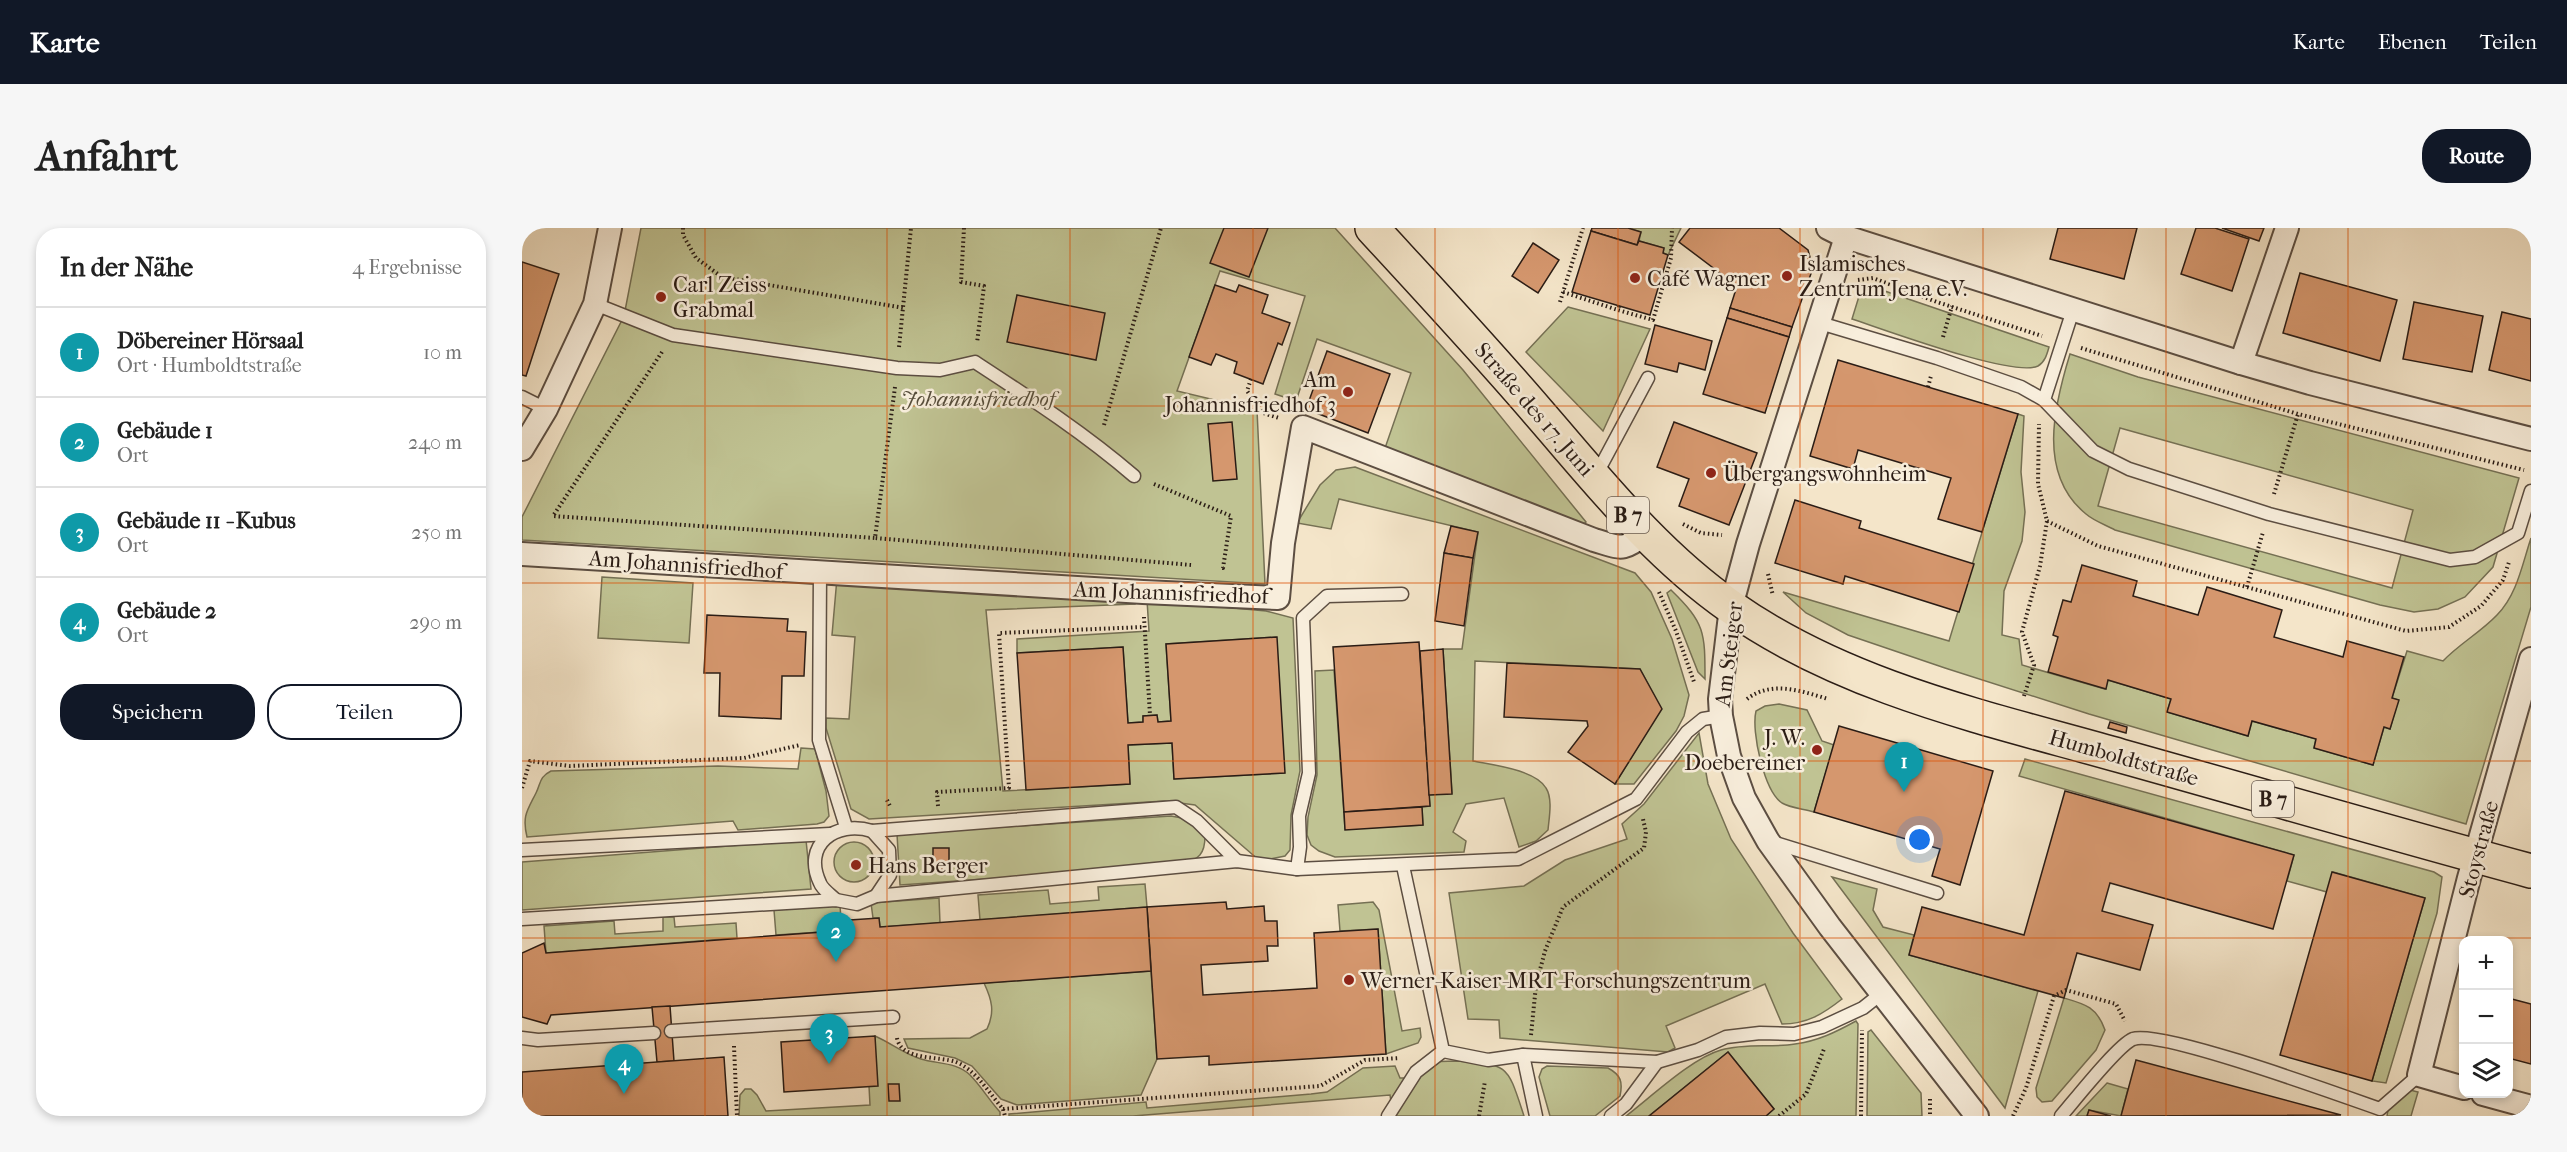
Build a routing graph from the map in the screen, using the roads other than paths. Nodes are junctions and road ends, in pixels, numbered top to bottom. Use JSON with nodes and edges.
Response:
{"nodes":[{"id":1,"x":610,"y":228,"type":"edge"},
{"id":2,"x":1372,"y":228,"type":"edge"},
{"id":3,"x":2286,"y":228,"type":"edge"},
{"id":4,"x":1837,"y":232,"type":"edge"},
{"id":5,"x":595,"y":304,"type":"junction"},
{"id":6,"x":2073,"y":310,"type":"junction"},
{"id":7,"x":1830,"y":326,"type":"junction"},
{"id":8,"x":2241,"y":363,"type":"junction"},
{"id":9,"x":1648,"y":378,"type":"dead end"},
{"id":10,"x":522,"y":397,"type":"edge"},
{"id":11,"x":2044,"y":400,"type":"junction"},
{"id":12,"x":546,"y":409,"type":"junction"},
{"id":13,"x":2531,"y":439,"type":"edge"},
{"id":14,"x":522,"y":449,"type":"edge"},
{"id":15,"x":1134,"y":476,"type":"road end"},
{"id":16,"x":1595,"y":478,"type":"junction"},
{"id":17,"x":2531,"y":491,"type":"edge"},
{"id":18,"x":1646,"y":533,"type":"junction"},
{"id":19,"x":522,"y":554,"type":"edge"},
{"id":20,"x":820,"y":572,"type":"junction"},
{"id":21,"x":1402,"y":594,"type":"dead end"},
{"id":22,"x":1731,"y":607,"type":"junction"},
{"id":23,"x":2531,"y":659,"type":"edge"},
{"id":24,"x":1721,"y":716,"type":"junction"},
{"id":25,"x":846,"y":827,"type":"junction"},
{"id":26,"x":872,"y":831,"type":"junction"},
{"id":27,"x":830,"y":834,"type":"junction"},
{"id":28,"x":1768,"y":841,"type":"junction"},
{"id":29,"x":522,"y":850,"type":"edge"},
{"id":30,"x":2475,"y":856,"type":"junction"},
{"id":31,"x":1237,"y":861,"type":"junction"},
{"id":32,"x":1403,"y":866,"type":"junction"},
{"id":33,"x":1297,"y":869,"type":"junction"},
{"id":34,"x":2531,"y":871,"type":"edge"},
{"id":35,"x":1937,"y":893,"type":"dead end"},
{"id":36,"x":876,"y":896,"type":"junction"},
{"id":37,"x":836,"y":900,"type":"junction"},
{"id":38,"x":522,"y":919,"type":"edge"},
{"id":39,"x":1882,"y":993,"type":"junction"},
{"id":40,"x":893,"y":1017,"type":"road end"},
{"id":41,"x":671,"y":1031,"type":"dead end"},
{"id":42,"x":654,"y":1033,"type":"dead end"},
{"id":43,"x":522,"y":1038,"type":"edge"},
{"id":44,"x":1443,"y":1051,"type":"junction"},
{"id":45,"x":1523,"y":1055,"type":"junction"},
{"id":46,"x":1657,"y":1062,"type":"junction"},
{"id":47,"x":2419,"y":1075,"type":"junction"},
{"id":48,"x":2459,"y":1087,"type":"edge"},
{"id":49,"x":2498,"y":1098,"type":"edge"},
{"id":50,"x":2531,"y":1107,"type":"edge"},
{"id":51,"x":1973,"y":1115,"type":"edge"},
{"id":52,"x":1388,"y":1116,"type":"edge"},
{"id":53,"x":1536,"y":1116,"type":"edge"},
{"id":54,"x":1611,"y":1116,"type":"edge"},
{"id":55,"x":2061,"y":1116,"type":"edge"}],
"edges":[{"from":1,"to":5,"type":"street"},
{"from":2,"to":16,"type":"main road","name":"Straße des 17. Juni","number":"B 7"},
{"from":3,"to":8,"type":"street"},
{"from":4,"to":6,"type":"street"},
{"from":4,"to":7,"type":"street","name":"Am Steiger"},
{"from":5,"to":12,"type":"street"},
{"from":5,"to":15,"type":"lane"},
{"from":6,"to":8,"type":"street"},
{"from":6,"to":11,"type":"lane"},
{"from":7,"to":11,"type":"lane"},
{"from":7,"to":22,"type":"street","name":"Am Steiger"},
{"from":8,"to":13,"type":"street"},
{"from":9,"to":16,"type":"lane"},
{"from":10,"to":12,"type":"lane"},
{"from":11,"to":17,"type":"lane"},
{"from":12,"to":14,"type":"street"},
{"from":16,"to":18,"type":"main road","name":"Straße des 17. Juni","number":"B 7"},
{"from":18,"to":20,"type":"street","name":"Am Johannisfriedhof"},
{"from":18,"to":22,"type":"main road","name":"Straße des 17. Juni","number":"B 7"},
{"from":19,"to":20,"type":"street","name":"Am Johannisfriedhof"},
{"from":20,"to":25,"type":"lane"},
{"from":21,"to":33,"type":"lane"},
{"from":22,"to":24,"type":"street","name":"Am Steiger"},
{"from":22,"to":30,"type":"main road","name":"Humboldtstraße","number":"B 7"},
{"from":23,"to":30,"type":"street","name":"Stoystraße"},
{"from":24,"to":28,"type":"street","name":"Am Steiger"},
{"from":24,"to":32,"type":"lane"},
{"from":25,"to":26,"type":"lane"},
{"from":25,"to":27,"type":"lane"},
{"from":26,"to":31,"type":"lane"},
{"from":26,"to":36,"type":"lane"},
{"from":27,"to":29,"type":"lane"},
{"from":27,"to":37,"type":"lane"},
{"from":28,"to":35,"type":"lane"},
{"from":28,"to":39,"type":"street","name":"Am Steiger"},
{"from":30,"to":34,"type":"main road","name":"Humboldtstraße","number":"B 7"},
{"from":30,"to":47,"type":"street","name":"Stoystraße"},
{"from":31,"to":33,"type":"lane"},
{"from":31,"to":36,"type":"lane"},
{"from":32,"to":33,"type":"lane"},
{"from":32,"to":44,"type":"lane"},
{"from":36,"to":37,"type":"lane"},
{"from":37,"to":38,"type":"lane"},
{"from":39,"to":46,"type":"lane"},
{"from":39,"to":51,"type":"street","name":"Am Steiger"},
{"from":40,"to":41,"type":"lane"},
{"from":42,"to":43,"type":"lane"},
{"from":44,"to":45,"type":"lane"},
{"from":44,"to":52,"type":"lane"},
{"from":45,"to":46,"type":"lane"},
{"from":45,"to":53,"type":"lane"},
{"from":46,"to":54,"type":"lane"},
{"from":47,"to":48,"type":"street"},
{"from":47,"to":55,"type":"lane"},
{"from":49,"to":50,"type":"street"}]}
